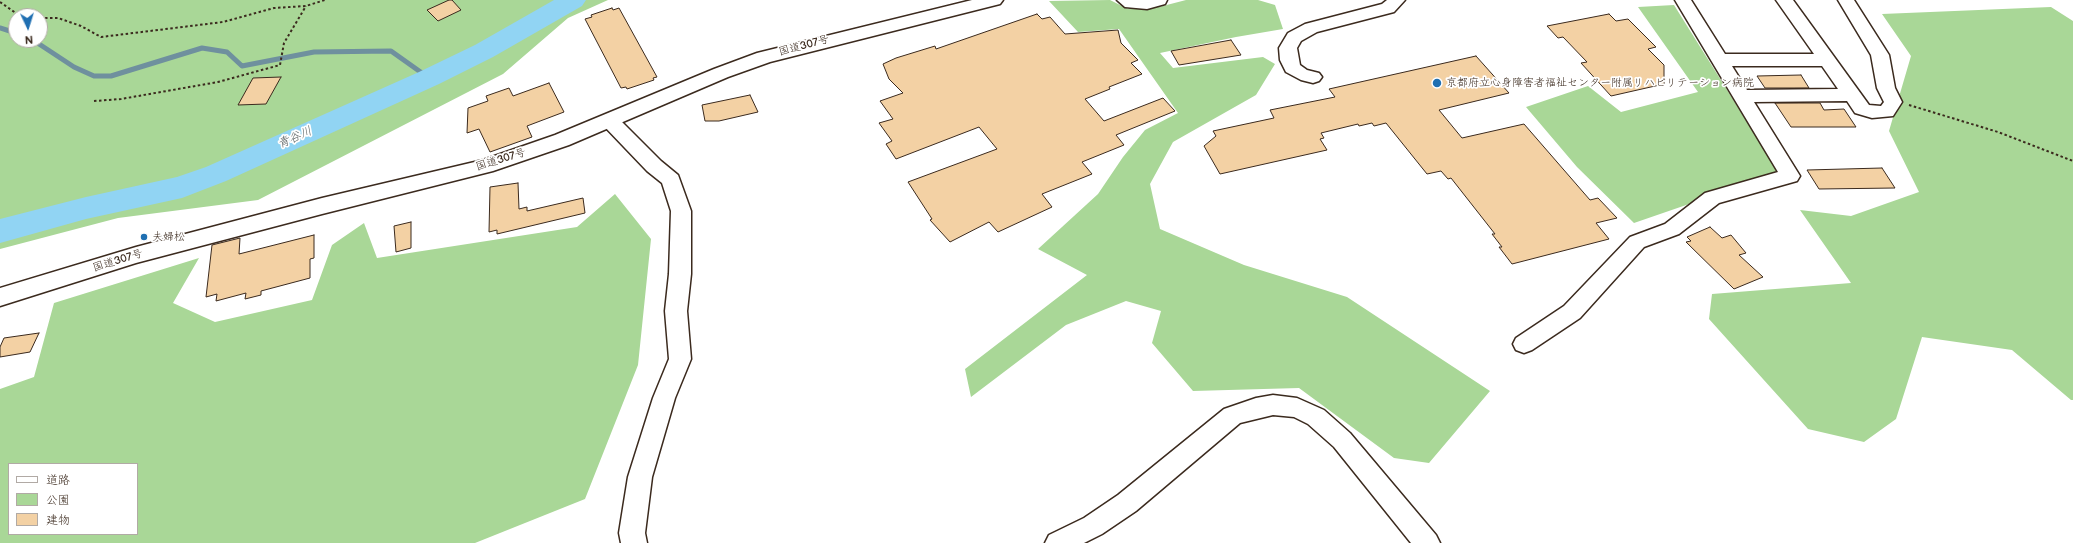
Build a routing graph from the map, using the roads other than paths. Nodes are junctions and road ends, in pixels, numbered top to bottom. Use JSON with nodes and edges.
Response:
{"nodes":[{"id":1,"x":994,"y":0,"type":"edge"},
{"id":2,"x":1125,"y":0,"type":"edge"},
{"id":3,"x":1160,"y":0,"type":"edge"},
{"id":4,"x":1396,"y":0,"type":"edge"},
{"id":5,"x":1683,"y":0,"type":"edge"},
{"id":6,"x":1784,"y":0,"type":"edge"},
{"id":7,"x":1846,"y":0,"type":"edge"},
{"id":8,"x":1720,"y":60,"type":"junction"},
{"id":9,"x":1826,"y":60,"type":"junction"},
{"id":10,"x":1313,"y":77,"type":"dead end"},
{"id":11,"x":1851,"y":95,"type":"junction"},
{"id":12,"x":1742,"y":96,"type":"junction"},
{"id":13,"x":610,"y":121,"type":"junction"},
{"id":14,"x":0,"y":298,"type":"edge"},
{"id":15,"x":1524,"y":344,"type":"dead end"},
{"id":16,"x":634,"y":543,"type":"edge"},
{"id":17,"x":1058,"y":543,"type":"edge"},
{"id":18,"x":1427,"y":543,"type":"edge"}],
"edges":[{"from":1,"to":13,"type":"highway","name":"国道307号"},
{"from":2,"to":3,"type":"street"},
{"from":4,"to":10,"type":"street"},
{"from":5,"to":8,"type":"street"},
{"from":6,"to":9,"type":"street"},
{"from":7,"to":11,"type":"street"},
{"from":8,"to":9,"type":"street"},
{"from":8,"to":12,"type":"street"},
{"from":9,"to":11,"type":"street"},
{"from":11,"to":12,"type":"street"},
{"from":12,"to":15,"type":"street"},
{"from":13,"to":14,"type":"highway","name":"国道307号"},
{"from":13,"to":16,"type":"street"},
{"from":17,"to":18,"type":"street"}]}
